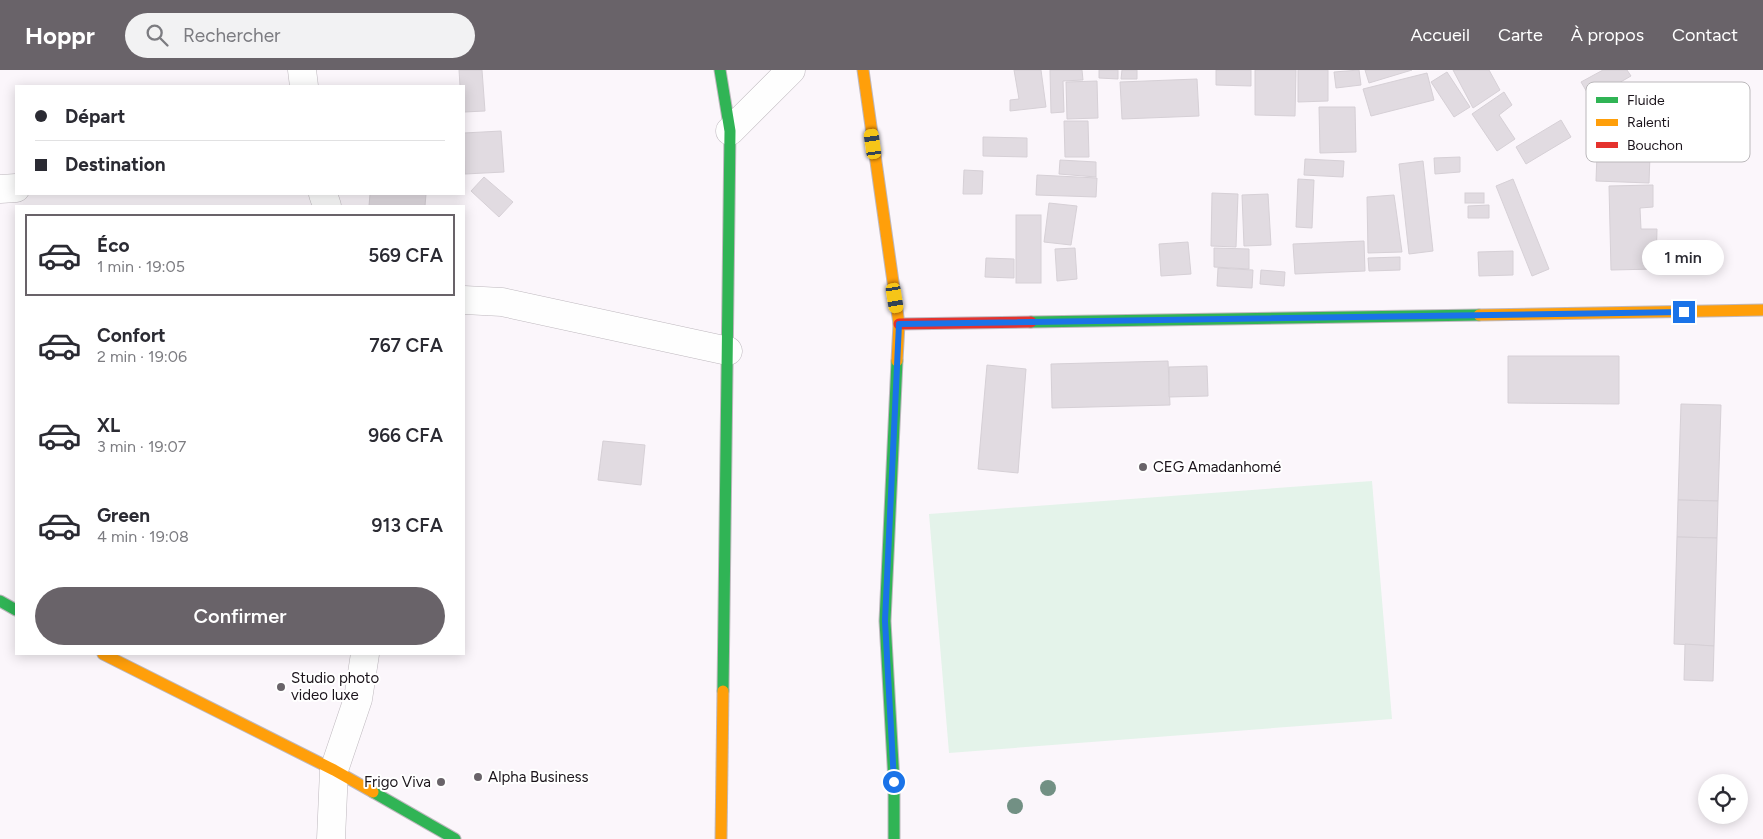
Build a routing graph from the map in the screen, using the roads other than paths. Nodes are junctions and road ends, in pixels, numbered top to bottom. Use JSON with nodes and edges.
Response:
{"nodes":[{"id":1,"x":302,"y":70,"type":"edge"},
{"id":2,"x":720,"y":70,"type":"edge"},
{"id":3,"x":792,"y":70,"type":"edge"},
{"id":4,"x":863,"y":70,"type":"edge"},
{"id":5,"x":304,"y":85,"type":"edge"},
{"id":6,"x":730,"y":131,"type":"junction"},
{"id":7,"x":15,"y":188,"type":"edge"},
{"id":8,"x":0,"y":189,"type":"edge"},
{"id":9,"x":465,"y":300,"type":"edge"},
{"id":10,"x":1763,"y":310,"type":"edge"},
{"id":11,"x":899,"y":324,"type":"junction"},
{"id":12,"x":728,"y":351,"type":"junction"},
{"id":13,"x":0,"y":601,"type":"edge"},
{"id":14,"x":15,"y":609,"type":"edge"},
{"id":15,"x":106,"y":655,"type":"edge"},
{"id":16,"x":365,"y":655,"type":"edge"},
{"id":17,"x":334,"y":770,"type":"junction"},
{"id":18,"x":331,"y":839,"type":"edge"},
{"id":19,"x":455,"y":839,"type":"edge"},
{"id":20,"x":721,"y":839,"type":"edge"},
{"id":21,"x":894,"y":839,"type":"edge"}],
"edges":[{"from":1,"to":5,"type":"street"},
{"from":2,"to":6,"type":"street"},
{"from":3,"to":6,"type":"street"},
{"from":4,"to":11,"type":"street"},
{"from":6,"to":12,"type":"street"},
{"from":7,"to":8,"type":"street"},
{"from":9,"to":12,"type":"street"},
{"from":10,"to":11,"type":"street"},
{"from":11,"to":21,"type":"street"},
{"from":12,"to":20,"type":"street"},
{"from":13,"to":14,"type":"street"},
{"from":15,"to":17,"type":"street"},
{"from":16,"to":17,"type":"street"},
{"from":17,"to":18,"type":"street"},
{"from":17,"to":19,"type":"street"}]}
